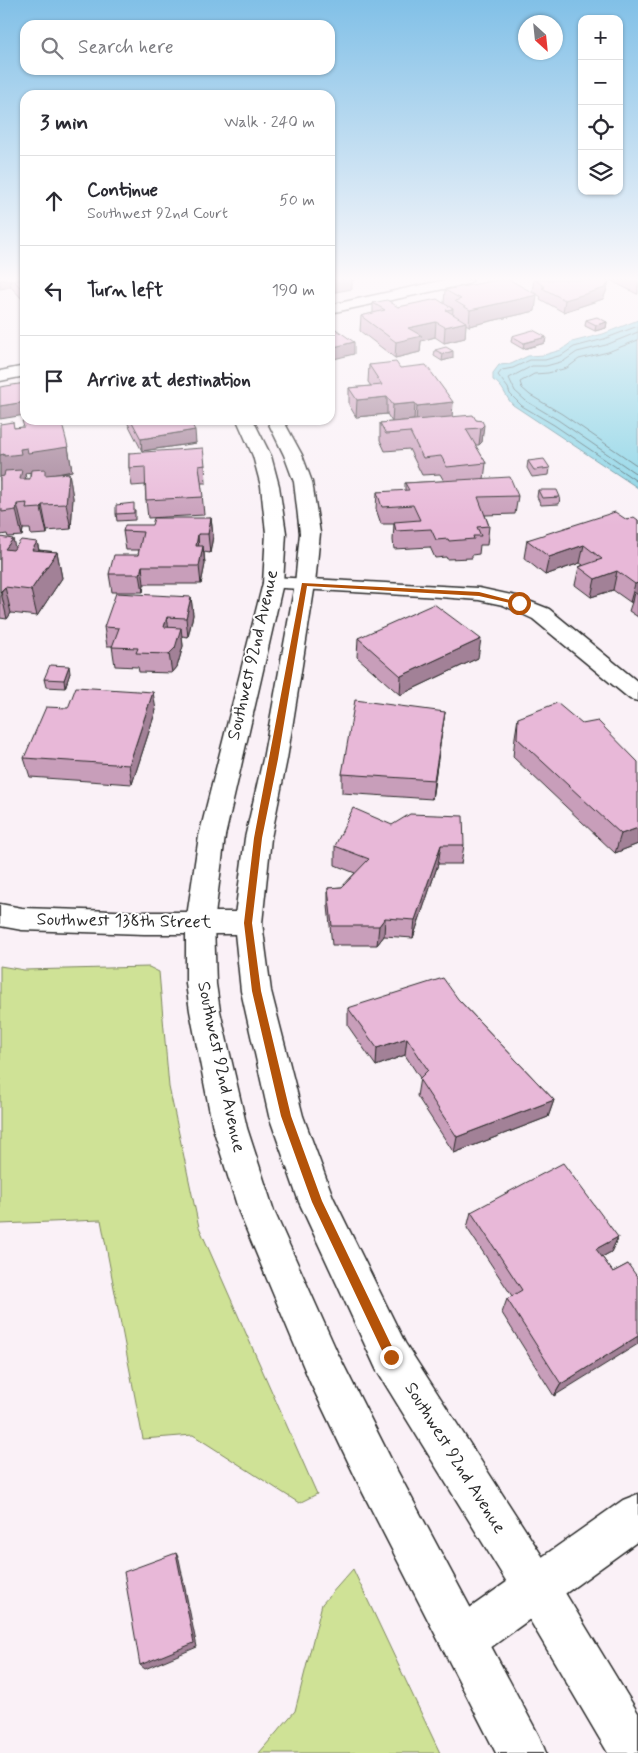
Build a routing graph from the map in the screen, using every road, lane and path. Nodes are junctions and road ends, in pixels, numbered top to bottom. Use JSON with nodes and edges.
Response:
{"nodes":[{"id":1,"x":20,"y":372,"type":"edge"},
{"id":2,"x":0,"y":376,"type":"edge"},
{"id":3,"x":247,"y":425,"type":"edge"},
{"id":4,"x":278,"y":425,"type":"edge"},
{"id":5,"x":273,"y":582,"type":"junction"},
{"id":6,"x":305,"y":584,"type":"junction"},
{"id":7,"x":638,"y":694,"type":"edge"},
{"id":8,"x":0,"y":914,"type":"edge"},
{"id":9,"x":200,"y":923,"type":"junction"},
{"id":10,"x":248,"y":923,"type":"junction"},
{"id":11,"x":638,"y":1515,"type":"edge"},
{"id":12,"x":538,"y":1589,"type":"junction"},
{"id":13,"x":463,"y":1640,"type":"junction"},
{"id":14,"x":522,"y":1753,"type":"edge"},
{"id":15,"x":635,"y":1753,"type":"edge"}],
"edges":[{"from":1,"to":2,"type":"street"},
{"from":3,"to":5,"type":"street","name":"Southwest 92nd Avenue"},
{"from":4,"to":6,"type":"street","name":"Southwest 92nd Avenue"},
{"from":5,"to":6,"type":"street"},
{"from":5,"to":9,"type":"street","name":"Southwest 92nd Avenue"},
{"from":6,"to":7,"type":"street"},
{"from":6,"to":10,"type":"street","name":"Southwest 92nd Avenue"},
{"from":8,"to":9,"type":"street","name":"Southwest 138th Street"},
{"from":9,"to":10,"type":"street","name":"Southwest 138th Street"},
{"from":9,"to":13,"type":"street","name":"Southwest 92nd Avenue"},
{"from":10,"to":12,"type":"street","name":"Southwest 92nd Avenue"},
{"from":11,"to":12,"type":"street"},
{"from":12,"to":13,"type":"street"},
{"from":12,"to":15,"type":"street","name":"Southwest 92nd Avenue"},
{"from":13,"to":14,"type":"street","name":"Southwest 92nd Avenue"}]}
